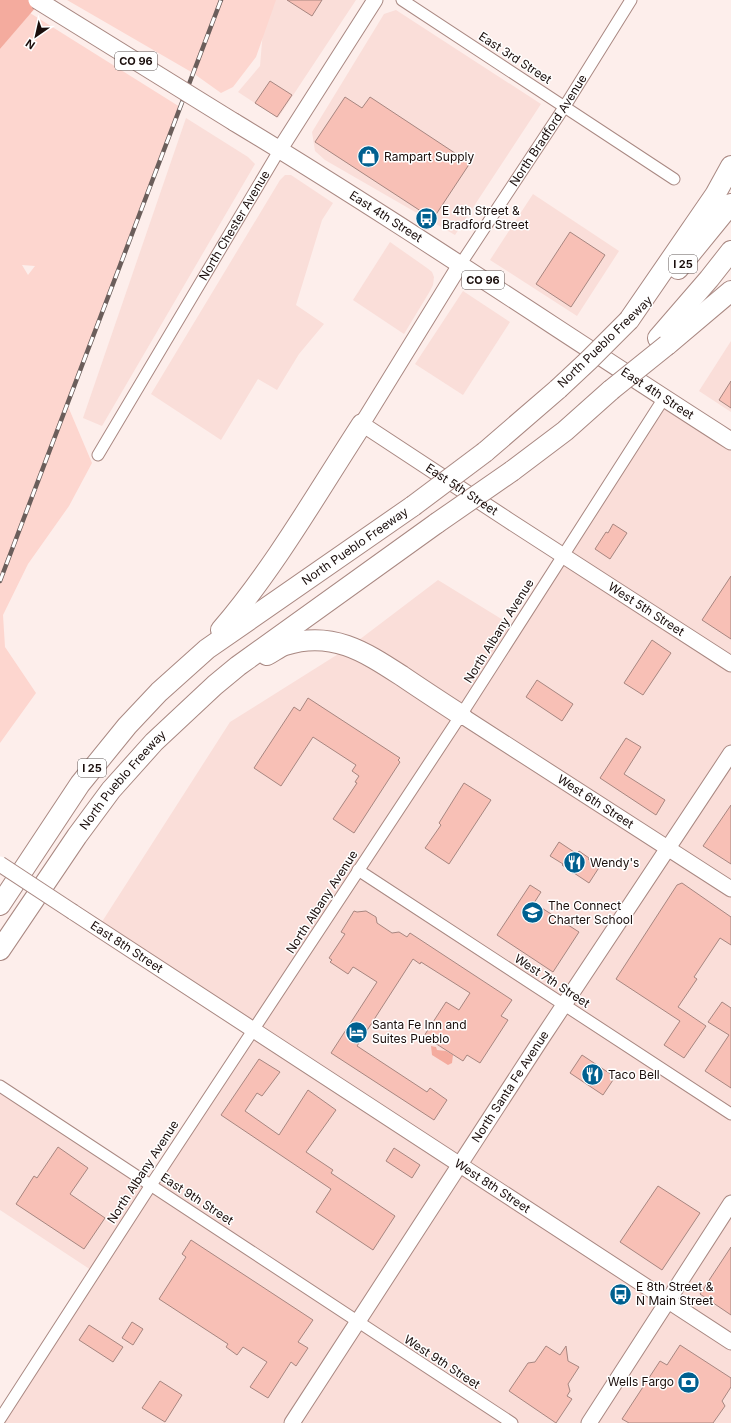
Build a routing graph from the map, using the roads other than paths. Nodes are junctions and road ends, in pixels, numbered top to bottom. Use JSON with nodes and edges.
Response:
{"nodes":[{"id":1,"x":37,"y":0,"type":"edge"},
{"id":2,"x":376,"y":0,"type":"edge"},
{"id":3,"x":402,"y":0,"type":"edge"},
{"id":4,"x":631,"y":0,"type":"edge"},
{"id":5,"x":564,"y":106,"type":"junction"},
{"id":6,"x":280,"y":150,"type":"junction"},
{"id":7,"x":731,"y":166,"type":"edge"},
{"id":8,"x":674,"y":179,"type":"dead end"},
{"id":9,"x":731,"y":204,"type":"edge"},
{"id":10,"x":731,"y":251,"type":"edge"},
{"id":11,"x":460,"y":265,"type":"junction"},
{"id":12,"x":731,"y":291,"type":"edge"},
{"id":13,"x":629,"y":320,"type":"junction"},
{"id":14,"x":663,"y":342,"type":"junction"},
{"id":15,"x":664,"y":398,"type":"junction"},
{"id":16,"x":362,"y":424,"type":"junction"},
{"id":17,"x":731,"y":441,"type":"edge"},
{"id":18,"x":98,"y":455,"type":"dead end"},
{"id":19,"x":562,"y":554,"type":"junction"},
{"id":20,"x":207,"y":649,"type":"junction"},
{"id":21,"x":731,"y":664,"type":"edge"},
{"id":22,"x":215,"y":685,"type":"junction"},
{"id":23,"x":460,"y":715,"type":"junction"},
{"id":24,"x":731,"y":753,"type":"edge"},
{"id":25,"x":668,"y":849,"type":"junction"},
{"id":26,"x":0,"y":864,"type":"edge"},
{"id":27,"x":358,"y":870,"type":"junction"},
{"id":28,"x":731,"y":889,"type":"edge"},
{"id":29,"x":0,"y":906,"type":"edge"},
{"id":30,"x":0,"y":950,"type":"edge"},
{"id":31,"x":564,"y":1005,"type":"junction"},
{"id":32,"x":253,"y":1029,"type":"junction"},
{"id":33,"x":0,"y":1086,"type":"edge"},
{"id":34,"x":731,"y":1114,"type":"edge"},
{"id":35,"x":459,"y":1165,"type":"junction"},
{"id":36,"x":150,"y":1185,"type":"junction"},
{"id":37,"x":731,"y":1203,"type":"edge"},
{"id":38,"x":668,"y":1301,"type":"junction"},
{"id":39,"x":358,"y":1322,"type":"junction"},
{"id":40,"x":731,"y":1342,"type":"edge"},
{"id":41,"x":0,"y":1419,"type":"edge"},
{"id":42,"x":292,"y":1423,"type":"edge"},
{"id":43,"x":512,"y":1423,"type":"edge"},
{"id":44,"x":589,"y":1423,"type":"edge"}],
"edges":[{"from":1,"to":6,"type":"main road","name":"East 4th Street","number":"CO 96","bridge":true},
{"from":2,"to":6,"type":"street","name":"North Chester Avenue"},
{"from":3,"to":5,"type":"street","name":"East 3rd Street"},
{"from":4,"to":5,"type":"street","name":"North Bradford Avenue"},
{"from":5,"to":8,"type":"street","name":"East 3rd Street"},
{"from":5,"to":11,"type":"street","name":"North Bradford Avenue"},
{"from":6,"to":11,"type":"main road","name":"East 4th Street","number":"CO 96"},
{"from":6,"to":18,"type":"street","name":"North Chester Avenue"},
{"from":7,"to":13,"type":"highway"},
{"from":9,"to":13,"type":"highway","name":"North Pueblo Freeway","number":"I 25"},
{"from":10,"to":14,"type":"highway","number":"I 25"},
{"from":11,"to":15,"type":"main road","name":"East 4th Street","number":"CO 96"},
{"from":11,"to":16,"type":"street","name":"North Bradford Avenue"},
{"from":12,"to":14,"type":"highway"},
{"from":13,"to":20,"type":"highway","name":"North Pueblo Freeway","number":"I 25","bridge":true},
{"from":14,"to":22,"type":"highway","name":"North Pueblo Freeway","number":"I 25","bridge":true},
{"from":15,"to":17,"type":"main road","name":"East 4th Street","number":"CO 96"},
{"from":15,"to":19,"type":"street","name":"North Albany Avenue"},
{"from":16,"to":19,"type":"street","name":"East 5th Street"},
{"from":16,"to":20,"type":"highway"},
{"from":19,"to":21,"type":"street","name":"West 5th Street"},
{"from":19,"to":23,"type":"street","name":"North Albany Avenue"},
{"from":20,"to":29,"type":"highway","name":"North Pueblo Freeway","number":"I 25"},
{"from":22,"to":23,"type":"highway"},
{"from":22,"to":30,"type":"highway","name":"North Pueblo Freeway","number":"I 25"},
{"from":23,"to":25,"type":"street","name":"West 6th Street"},
{"from":23,"to":27,"type":"street","name":"North Albany Avenue"},
{"from":24,"to":25,"type":"street","name":"North Santa Fe Avenue"},
{"from":25,"to":28,"type":"street","name":"West 6th Street"},
{"from":25,"to":31,"type":"street","name":"North Santa Fe Avenue"},
{"from":26,"to":32,"type":"street","name":"East 8th Street","bridge":true},
{"from":27,"to":31,"type":"street","name":"West 7th Street"},
{"from":27,"to":32,"type":"street","name":"North Albany Avenue"},
{"from":31,"to":34,"type":"street","name":"West 7th Street"},
{"from":31,"to":35,"type":"street","name":"North Santa Fe Avenue"},
{"from":32,"to":35,"type":"street","name":"West 8th Street"},
{"from":32,"to":36,"type":"street","name":"North Albany Avenue"},
{"from":33,"to":36,"type":"street","name":"East 9th Street"},
{"from":35,"to":38,"type":"street","name":"West 8th Street"},
{"from":35,"to":39,"type":"street","name":"North Santa Fe Avenue"},
{"from":36,"to":39,"type":"street","name":"East 9th Street"},
{"from":36,"to":41,"type":"street","name":"North Albany Avenue"},
{"from":37,"to":38,"type":"street"},
{"from":38,"to":40,"type":"street","name":"West 8th Street"},
{"from":38,"to":44,"type":"street"},
{"from":39,"to":42,"type":"street","name":"North Santa Fe Avenue"},
{"from":39,"to":43,"type":"street","name":"West 9th Street"}]}
